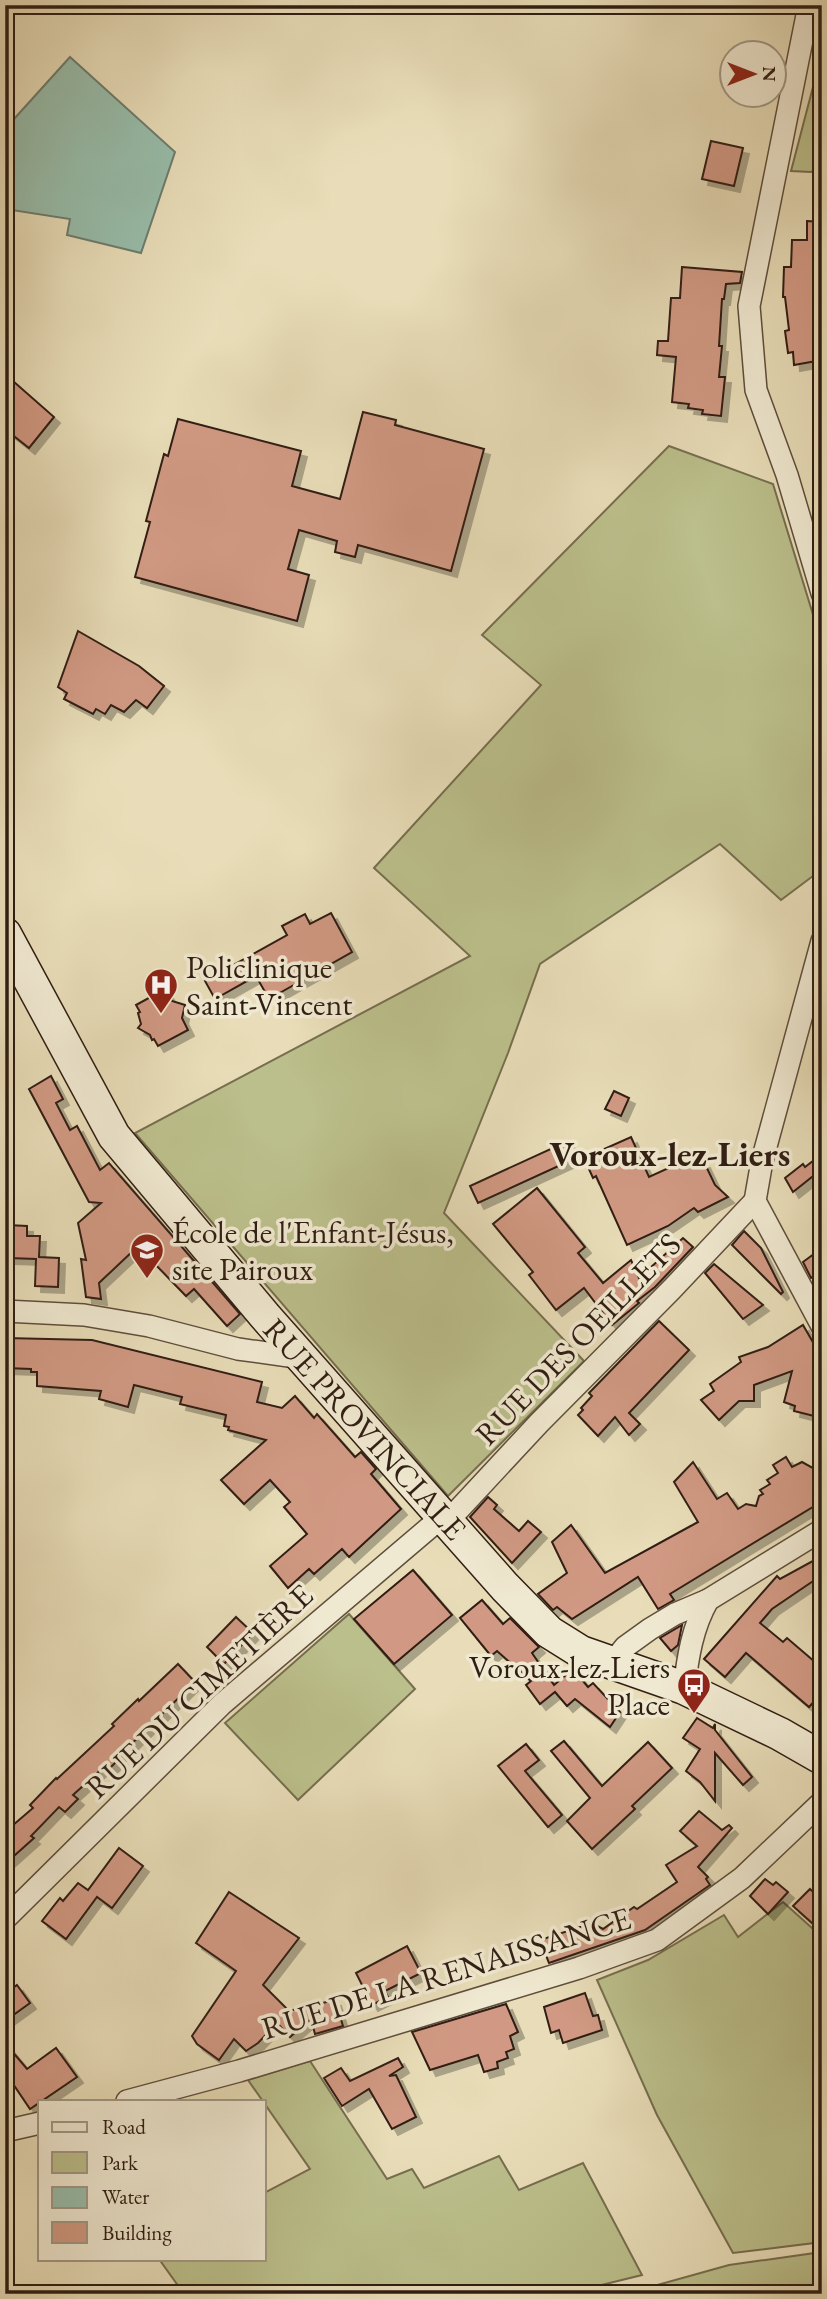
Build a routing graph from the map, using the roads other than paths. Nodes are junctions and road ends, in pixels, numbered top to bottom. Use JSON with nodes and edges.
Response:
{"nodes":[{"id":1,"x":809,"y":5,"type":"edge"},
{"id":2,"x":822,"y":593,"type":"edge"},
{"id":3,"x":5,"y":934,"type":"edge"},
{"id":4,"x":822,"y":941,"type":"edge"},
{"id":5,"x":755,"y":1201,"type":"junction"},
{"id":6,"x":5,"y":1311,"type":"edge"},
{"id":7,"x":822,"y":1326,"type":"edge"},
{"id":8,"x":303,"y":1358,"type":"junction"},
{"id":9,"x":445,"y":1519,"type":"junction"},
{"id":10,"x":822,"y":1530,"type":"edge"},
{"id":11,"x":708,"y":1600,"type":"junction"},
{"id":12,"x":612,"y":1663,"type":"junction"},
{"id":13,"x":684,"y":1689,"type":"junction"},
{"id":14,"x":822,"y":1758,"type":"edge"},
{"id":15,"x":822,"y":1802,"type":"edge"},
{"id":16,"x":5,"y":1919,"type":"edge"},
{"id":17,"x":131,"y":2100,"type":"edge"},
{"id":18,"x":38,"y":2123,"type":"edge"},
{"id":19,"x":5,"y":2131,"type":"edge"}],
"edges":[{"from":1,"to":2,"type":"street"},
{"from":3,"to":8,"type":"main road","name":"RUE PROVINCIALE"},
{"from":4,"to":5,"type":"street"},
{"from":5,"to":7,"type":"street"},
{"from":5,"to":9,"type":"street","name":"RUE DES OEILLETS"},
{"from":6,"to":8,"type":"street"},
{"from":8,"to":9,"type":"main road","name":"RUE PROVINCIALE"},
{"from":9,"to":12,"type":"main road","name":"RUE PROVINCIALE"},
{"from":9,"to":16,"type":"street","name":"RUE DU CIMETIÈRE"},
{"from":10,"to":11,"type":"street"},
{"from":11,"to":12,"type":"street"},
{"from":11,"to":13,"type":"street"},
{"from":12,"to":13,"type":"main road","name":"RUE PROVINCIALE"},
{"from":13,"to":14,"type":"main road"},
{"from":15,"to":17,"type":"street","name":"RUE DE LA RENAISSANCE"},
{"from":18,"to":19,"type":"street"}]}
